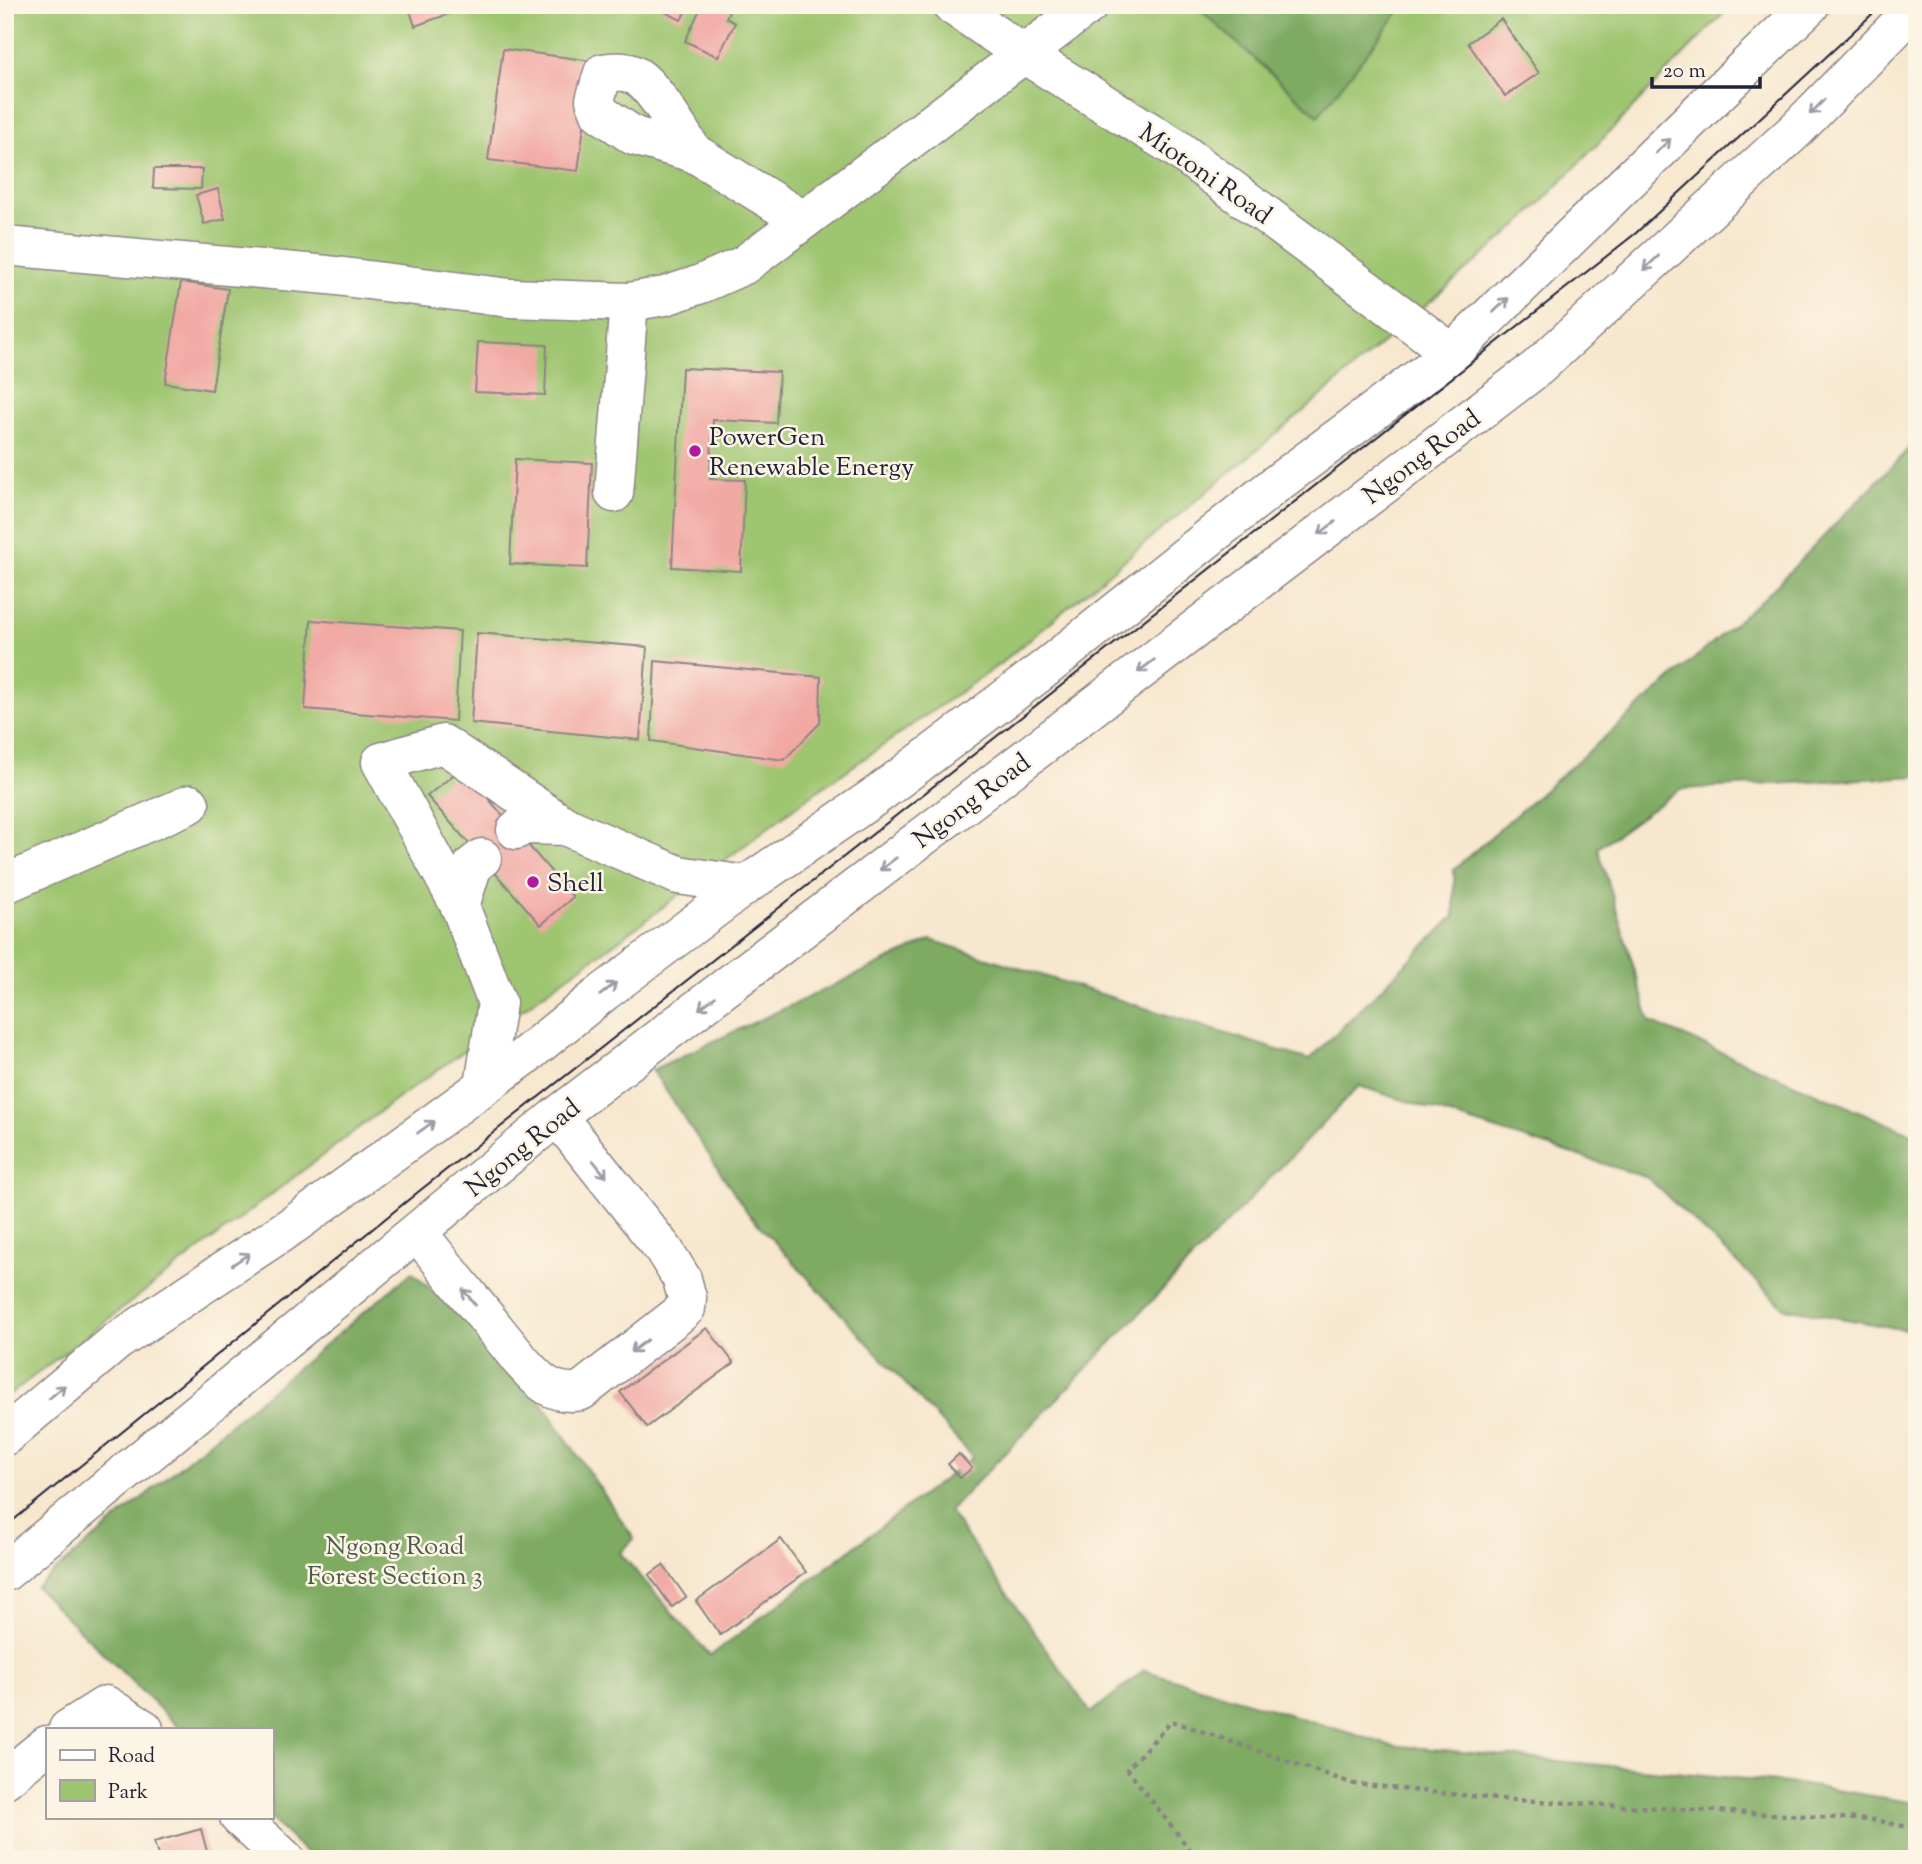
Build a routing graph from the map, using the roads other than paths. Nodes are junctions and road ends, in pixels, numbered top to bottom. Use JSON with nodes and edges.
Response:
{"nodes":[{"id":1,"x":952,"y":5,"type":"edge"},
{"id":2,"x":1089,"y":5,"type":"edge"},
{"id":3,"x":1810,"y":5,"type":"edge"},
{"id":4,"x":1917,"y":6,"type":"edge"},
{"id":5,"x":1025,"y":55,"type":"junction"},
{"id":6,"x":694,"y":153,"type":"dead end"},
{"id":7,"x":803,"y":220,"type":"junction"},
{"id":8,"x":5,"y":246,"type":"edge"},
{"id":9,"x":629,"y":302,"type":"junction"},
{"id":10,"x":1452,"y":353,"type":"junction"},
{"id":11,"x":614,"y":493,"type":"dead end"},
{"id":12,"x":190,"y":804,"type":"dead end"},
{"id":13,"x":565,"y":826,"type":"junction"},
{"id":14,"x":516,"y":830,"type":"dead end"},
{"id":15,"x":482,"y":858,"type":"dead end"},
{"id":16,"x":5,"y":884,"type":"edge"},
{"id":17,"x":746,"y":885,"type":"junction"},
{"id":18,"x":460,"y":906,"type":"junction"},
{"id":19,"x":484,"y":1085,"type":"junction"},
{"id":20,"x":557,"y":1116,"type":"junction"},
{"id":21,"x":418,"y":1233,"type":"junction"},
{"id":22,"x":5,"y":1436,"type":"edge"},
{"id":23,"x":5,"y":1572,"type":"edge"},
{"id":24,"x":70,"y":1728,"type":"edge"},
{"id":25,"x":142,"y":1728,"type":"edge"},
{"id":26,"x":46,"y":1746,"type":"edge"},
{"id":27,"x":5,"y":1780,"type":"edge"},
{"id":28,"x":240,"y":1818,"type":"edge"},
{"id":29,"x":285,"y":1859,"type":"edge"}],
"edges":[{"from":1,"to":5,"type":"main road","name":"Miotoni Road"},
{"from":2,"to":5,"type":"main road"},
{"from":10,"to":3,"type":"main road","one_way":true},
{"from":4,"to":20,"type":"main road","name":"Ngong Road","one_way":true},
{"from":5,"to":7,"type":"main road"},
{"from":5,"to":10,"type":"main road","name":"Miotoni Road"},
{"from":6,"to":7,"type":"main road"},
{"from":7,"to":9,"type":"main road"},
{"from":8,"to":9,"type":"main road"},
{"from":9,"to":11,"type":"main road"},
{"from":10,"to":17,"type":"main road"},
{"from":12,"to":16,"type":"main road"},
{"from":13,"to":14,"type":"main road"},
{"from":13,"to":17,"type":"main road"},
{"from":13,"to":18,"type":"main road"},
{"from":15,"to":18,"type":"main road"},
{"from":19,"to":17,"type":"main road","one_way":true},
{"from":18,"to":19,"type":"main road"},
{"from":22,"to":19,"type":"main road","one_way":true},
{"from":20,"to":21,"type":"main road","name":"Ngong Road"},
{"from":20,"to":21,"type":"main road","one_way":true},
{"from":21,"to":23,"type":"main road","name":"Ngong Road"},
{"from":24,"to":25,"type":"main road"},
{"from":26,"to":27,"type":"main road"},
{"from":28,"to":29,"type":"main road"}]}
